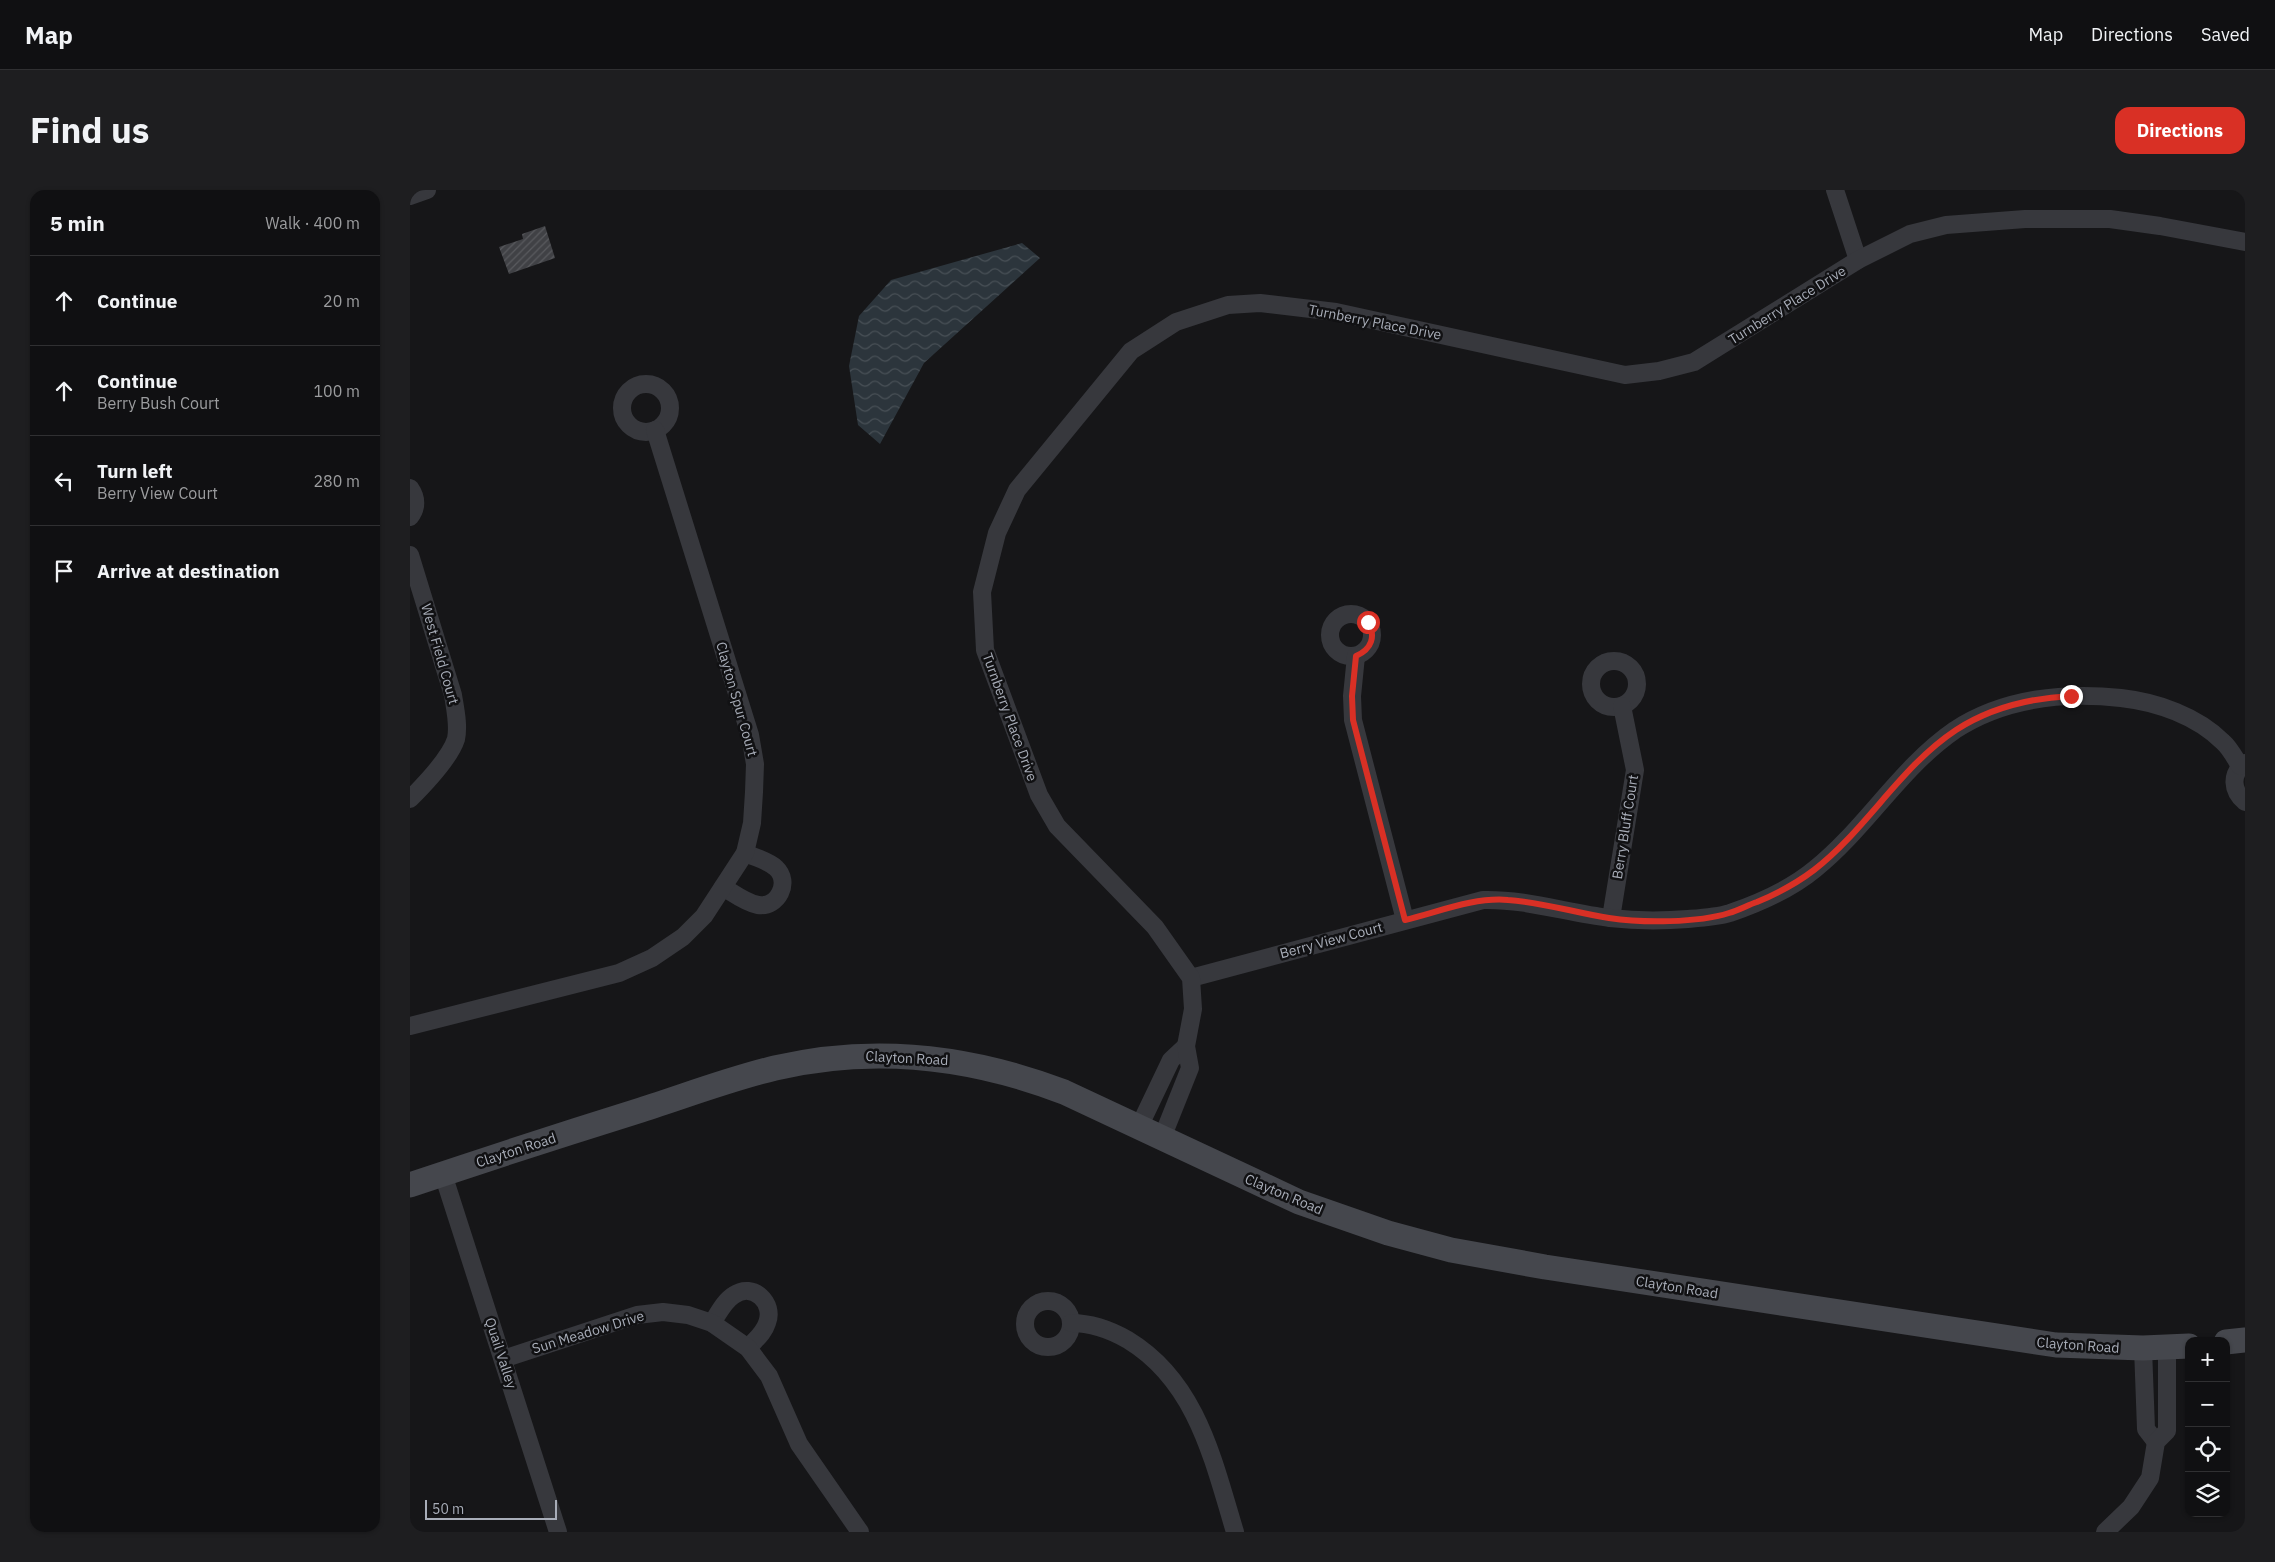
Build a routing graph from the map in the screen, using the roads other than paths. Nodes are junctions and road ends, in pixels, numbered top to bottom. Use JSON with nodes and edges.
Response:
{"nodes":[{"id":1,"x":427,"y":190,"type":"edge"},
{"id":2,"x":1835,"y":190,"type":"edge"},
{"id":3,"x":410,"y":196,"type":"edge"},
{"id":4,"x":2245,"y":242,"type":"edge"},
{"id":5,"x":1858,"y":260,"type":"junction"},
{"id":6,"x":655,"y":430,"type":"dead end"},
{"id":7,"x":410,"y":488,"type":"edge"},
{"id":8,"x":410,"y":517,"type":"edge"},
{"id":9,"x":410,"y":555,"type":"edge"},
{"id":10,"x":1356,"y":656,"type":"dead end"},
{"id":11,"x":1622,"y":706,"type":"dead end"},
{"id":12,"x":2243,"y":764,"type":"edge"},
{"id":13,"x":410,"y":799,"type":"edge"},
{"id":14,"x":2245,"y":802,"type":"edge"},
{"id":15,"x":745,"y":852,"type":"junction"},
{"id":16,"x":723,"y":887,"type":"junction"},
{"id":17,"x":1611,"y":918,"type":"junction"},
{"id":18,"x":1405,"y":920,"type":"junction"},
{"id":19,"x":1191,"y":978,"type":"junction"},
{"id":20,"x":410,"y":1026,"type":"edge"},
{"id":21,"x":1186,"y":1046,"type":"junction"},
{"id":22,"x":1139,"y":1126,"type":"junction"},
{"id":23,"x":1162,"y":1138,"type":"junction"},
{"id":24,"x":443,"y":1174,"type":"junction"},
{"id":25,"x":410,"y":1185,"type":"edge"},
{"id":26,"x":712,"y":1323,"type":"junction"},
{"id":27,"x":1071,"y":1323,"type":"dead end"},
{"id":28,"x":2245,"y":1340,"type":"edge"},
{"id":29,"x":2230,"y":1342,"type":"edge"},
{"id":30,"x":748,"y":1348,"type":"junction"},
{"id":31,"x":2166,"y":1348,"type":"edge"},
{"id":32,"x":503,"y":1359,"type":"junction"},
{"id":33,"x":2156,"y":1442,"type":"junction"},
{"id":34,"x":558,"y":1532,"type":"edge"},
{"id":35,"x":860,"y":1532,"type":"edge"},
{"id":36,"x":1235,"y":1532,"type":"edge"},
{"id":37,"x":2105,"y":1532,"type":"edge"}],
"edges":[{"from":1,"to":3,"type":"street"},
{"from":2,"to":5,"type":"street"},
{"from":4,"to":5,"type":"street","name":"Turnberry Place Drive"},
{"from":5,"to":19,"type":"street","name":"Turnberry Place Drive"},
{"from":6,"to":15,"type":"street","name":"Clayton Spur Court"},
{"from":7,"to":8,"type":"street"},
{"from":9,"to":13,"type":"street","name":"West Field Court"},
{"from":10,"to":18,"type":"street"},
{"from":11,"to":17,"type":"street","name":"Berry Bluff Court"},
{"from":12,"to":14,"type":"street"},
{"from":12,"to":17,"type":"street","name":"Berry View Court"},
{"from":15,"to":16,"type":"street","name":"Clayton Spur Court"},
{"from":15,"to":16,"type":"street"},
{"from":16,"to":20,"type":"street","name":"Clayton Spur Court"},
{"from":17,"to":18,"type":"street","name":"Berry View Court"},
{"from":18,"to":19,"type":"street","name":"Berry View Court"},
{"from":19,"to":21,"type":"street"},
{"from":21,"to":22,"type":"street"},
{"from":21,"to":23,"type":"street"},
{"from":22,"to":23,"type":"main road","name":"Clayton Road"},
{"from":22,"to":24,"type":"main road","name":"Clayton Road"},
{"from":23,"to":31,"type":"main road","name":"Clayton Road"},
{"from":24,"to":25,"type":"main road","name":"Clayton Road"},
{"from":24,"to":32,"type":"street","name":"Quail Valley"},
{"from":26,"to":30,"type":"street","name":"Sun Meadow Drive"},
{"from":26,"to":30,"type":"street"},
{"from":26,"to":32,"type":"street","name":"Sun Meadow Drive"},
{"from":27,"to":36,"type":"street"},
{"from":28,"to":29,"type":"main road"},
{"from":30,"to":35,"type":"street","name":"Sun Meadow Drive"},
{"from":31,"to":33,"type":"street"},
{"from":31,"to":33,"type":"street"},
{"from":32,"to":34,"type":"street","name":"Quail Valley"},
{"from":33,"to":37,"type":"street"}]}
